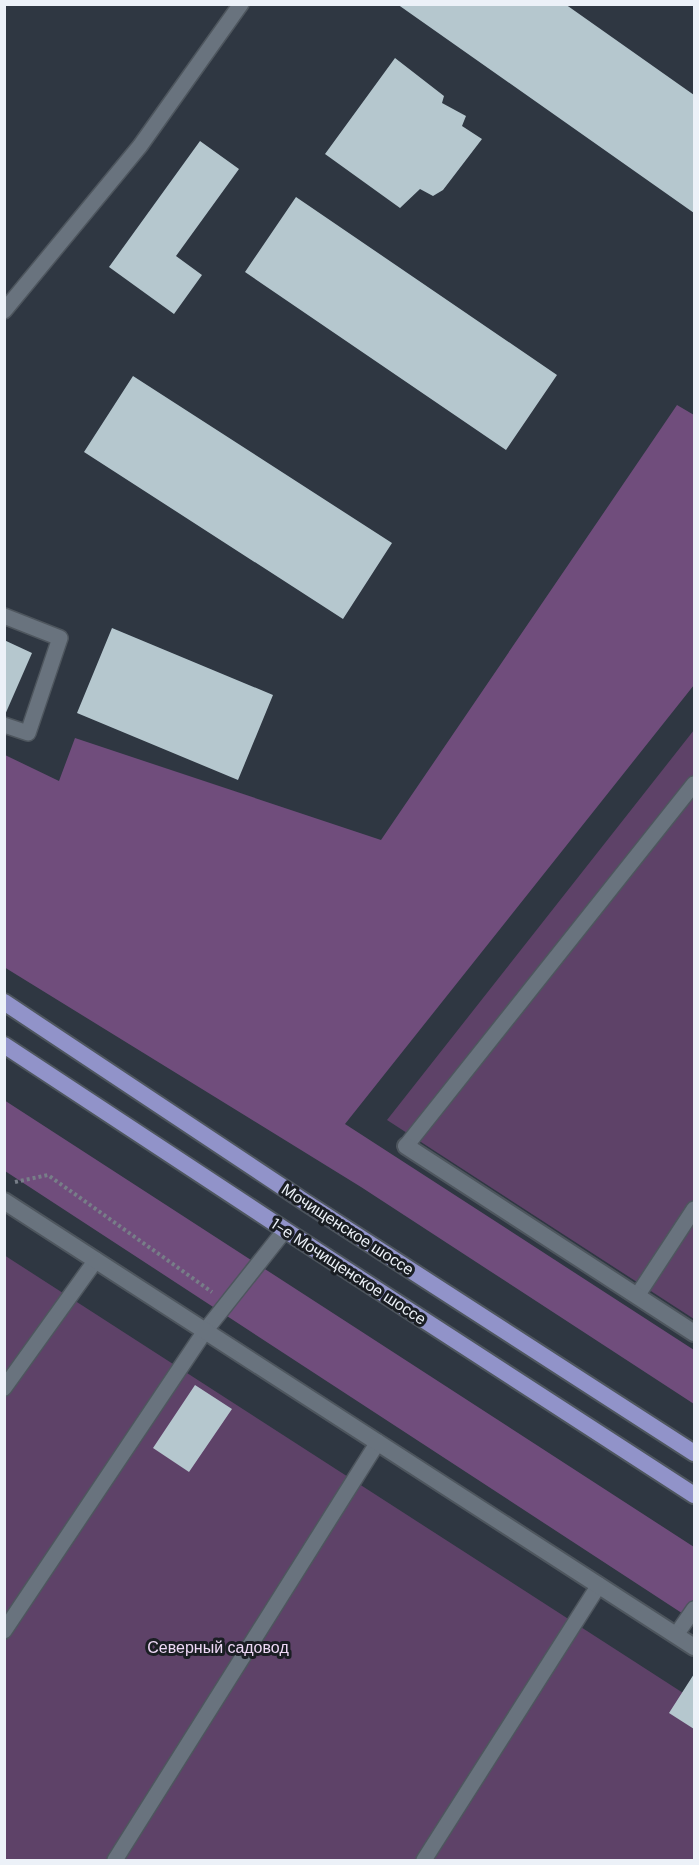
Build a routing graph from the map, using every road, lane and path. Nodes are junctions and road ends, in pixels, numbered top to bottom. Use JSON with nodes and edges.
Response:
{"nodes":[{"id":1,"x":241,"y":4,"type":"edge"},
{"id":2,"x":4,"y":311,"type":"edge"},
{"id":3,"x":4,"y":616,"type":"edge"},
{"id":4,"x":4,"y":725,"type":"edge"},
{"id":5,"x":694,"y":784,"type":"edge"},
{"id":6,"x":4,"y":1002,"type":"edge"},
{"id":7,"x":4,"y":1045,"type":"edge"},
{"id":8,"x":406,"y":1146,"type":"joint"},
{"id":9,"x":4,"y":1184,"type":"edge"},
{"id":10,"x":4,"y":1201,"type":"edge"},
{"id":11,"x":694,"y":1209,"type":"edge"},
{"id":12,"x":285,"y":1230,"type":"junction"},
{"id":13,"x":96,"y":1260,"type":"junction"},
{"id":14,"x":637,"y":1296,"type":"junction"},
{"id":15,"x":227,"y":1303,"type":"junction"},
{"id":16,"x":205,"y":1331,"type":"junction"},
{"id":17,"x":694,"y":1333,"type":"edge"},
{"id":18,"x":4,"y":1388,"type":"edge"},
{"id":19,"x":378,"y":1442,"type":"junction"},
{"id":20,"x":694,"y":1453,"type":"edge"},
{"id":21,"x":694,"y":1494,"type":"edge"},
{"id":22,"x":599,"y":1585,"type":"junction"},
{"id":23,"x":694,"y":1609,"type":"edge"},
{"id":24,"x":4,"y":1631,"type":"edge"},
{"id":25,"x":676,"y":1635,"type":"junction"},
{"id":26,"x":694,"y":1647,"type":"edge"},
{"id":27,"x":115,"y":1860,"type":"edge"},
{"id":28,"x":424,"y":1860,"type":"edge"}],
"edges":[{"from":1,"to":2,"type":"lane"},
{"from":3,"to":4,"type":"lane"},
{"from":5,"to":8,"type":"lane"},
{"from":6,"to":20,"type":"main road","name":"Мочищенское шоссе"},
{"from":7,"to":12,"type":"main road","name":"1-е Мочищенское шоссе"},
{"from":8,"to":14,"type":"street"},
{"from":9,"to":15,"type":"path"},
{"from":10,"to":13,"type":"street"},
{"from":11,"to":14,"type":"lane"},
{"from":12,"to":15,"type":"lane"},
{"from":12,"to":21,"type":"main road","name":"1-е Мочищенское шоссе"},
{"from":13,"to":16,"type":"street"},
{"from":13,"to":18,"type":"lane"},
{"from":14,"to":17,"type":"street"},
{"from":15,"to":16,"type":"lane"},
{"from":16,"to":19,"type":"street"},
{"from":16,"to":24,"type":"lane"},
{"from":19,"to":22,"type":"street"},
{"from":19,"to":27,"type":"lane"},
{"from":22,"to":25,"type":"street"},
{"from":22,"to":28,"type":"lane"},
{"from":23,"to":25,"type":"lane"},
{"from":25,"to":26,"type":"street"}]}
